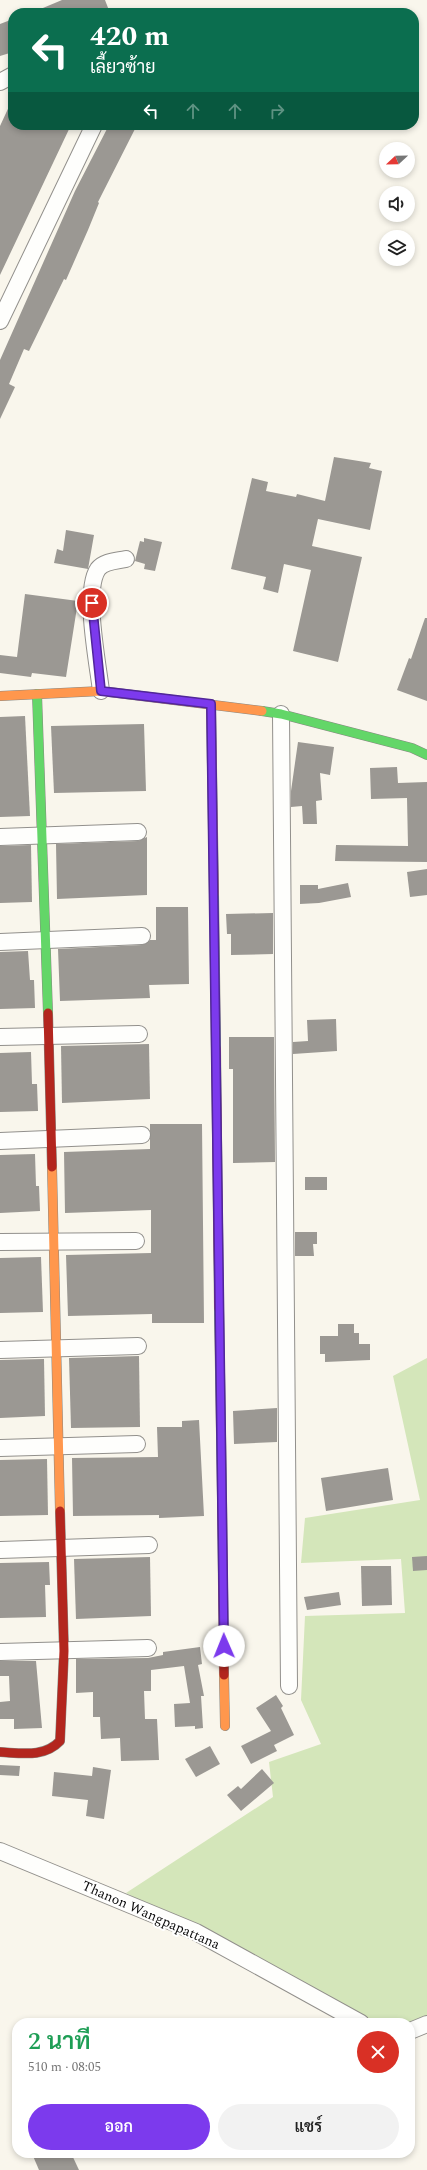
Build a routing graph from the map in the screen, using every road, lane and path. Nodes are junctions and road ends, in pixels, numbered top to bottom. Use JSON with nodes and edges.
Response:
{"nodes":[{"id":1,"x":92,"y":130,"type":"edge"},
{"id":2,"x":0,"y":321,"type":"edge"},
{"id":3,"x":126,"y":559,"type":"dead end"},
{"id":4,"x":101,"y":691,"type":"junction"},
{"id":5,"x":38,"y":694,"type":"junction"},
{"id":6,"x":0,"y":696,"type":"edge"},
{"id":7,"x":211,"y":704,"type":"junction"},
{"id":8,"x":281,"y":714,"type":"junction"},
{"id":9,"x":427,"y":755,"type":"edge"},
{"id":10,"x":138,"y":832,"type":"dead end"},
{"id":11,"x":43,"y":835,"type":"junction"},
{"id":12,"x":0,"y":837,"type":"edge"},
{"id":13,"x":142,"y":936,"type":"dead end"},
{"id":14,"x":0,"y":942,"type":"edge"},
{"id":15,"x":46,"y":942,"type":"junction"},
{"id":16,"x":139,"y":1034,"type":"dead end"},
{"id":17,"x":48,"y":1035,"type":"junction"},
{"id":18,"x":0,"y":1037,"type":"edge"},
{"id":19,"x":142,"y":1135,"type":"dead end"},
{"id":20,"x":51,"y":1140,"type":"junction"},
{"id":21,"x":0,"y":1141,"type":"edge"},
{"id":22,"x":54,"y":1241,"type":"junction"},
{"id":23,"x":136,"y":1241,"type":"dead end"},
{"id":24,"x":0,"y":1242,"type":"edge"},
{"id":25,"x":138,"y":1346,"type":"dead end"},
{"id":26,"x":56,"y":1349,"type":"junction"},
{"id":27,"x":0,"y":1350,"type":"edge"},
{"id":28,"x":137,"y":1444,"type":"dead end"},
{"id":29,"x":59,"y":1447,"type":"junction"},
{"id":30,"x":0,"y":1448,"type":"edge"},
{"id":31,"x":149,"y":1545,"type":"dead end"},
{"id":32,"x":62,"y":1549,"type":"junction"},
{"id":33,"x":0,"y":1550,"type":"edge"},
{"id":34,"x":148,"y":1648,"type":"dead end"},
{"id":35,"x":64,"y":1651,"type":"junction"},
{"id":36,"x":0,"y":1652,"type":"edge"},
{"id":37,"x":289,"y":1686,"type":"dead end"},
{"id":38,"x":225,"y":1726,"type":"dead end"},
{"id":39,"x":0,"y":1752,"type":"edge"},
{"id":40,"x":0,"y":1851,"type":"edge"},
{"id":41,"x":352,"y":2018,"type":"edge"},
{"id":42,"x":427,"y":2024,"type":"edge"},
{"id":43,"x":415,"y":2029,"type":"edge"}],
"edges":[{"from":1,"to":2,"type":"street"},
{"from":3,"to":4,"type":"street"},
{"from":4,"to":5,"type":"street"},
{"from":4,"to":7,"type":"street"},
{"from":5,"to":6,"type":"street"},
{"from":5,"to":11,"type":"street"},
{"from":7,"to":8,"type":"street"},
{"from":7,"to":38,"type":"street"},
{"from":8,"to":9,"type":"street"},
{"from":8,"to":37,"type":"street"},
{"from":10,"to":11,"type":"street"},
{"from":11,"to":12,"type":"street"},
{"from":11,"to":15,"type":"street"},
{"from":13,"to":15,"type":"street"},
{"from":14,"to":15,"type":"street"},
{"from":15,"to":17,"type":"street"},
{"from":16,"to":17,"type":"street"},
{"from":17,"to":18,"type":"street"},
{"from":17,"to":20,"type":"street"},
{"from":19,"to":20,"type":"street"},
{"from":20,"to":21,"type":"street"},
{"from":20,"to":22,"type":"street"},
{"from":22,"to":23,"type":"street"},
{"from":22,"to":24,"type":"street"},
{"from":22,"to":26,"type":"street"},
{"from":25,"to":26,"type":"street"},
{"from":26,"to":27,"type":"street"},
{"from":26,"to":29,"type":"street"},
{"from":28,"to":29,"type":"street"},
{"from":29,"to":30,"type":"street"},
{"from":29,"to":32,"type":"street"},
{"from":31,"to":32,"type":"street"},
{"from":32,"to":33,"type":"street"},
{"from":32,"to":35,"type":"street"},
{"from":34,"to":35,"type":"street"},
{"from":35,"to":36,"type":"street"},
{"from":35,"to":39,"type":"street"},
{"from":40,"to":41,"type":"street","name":"Thanon Wangpapattana"},
{"from":42,"to":43,"type":"street"}]}
